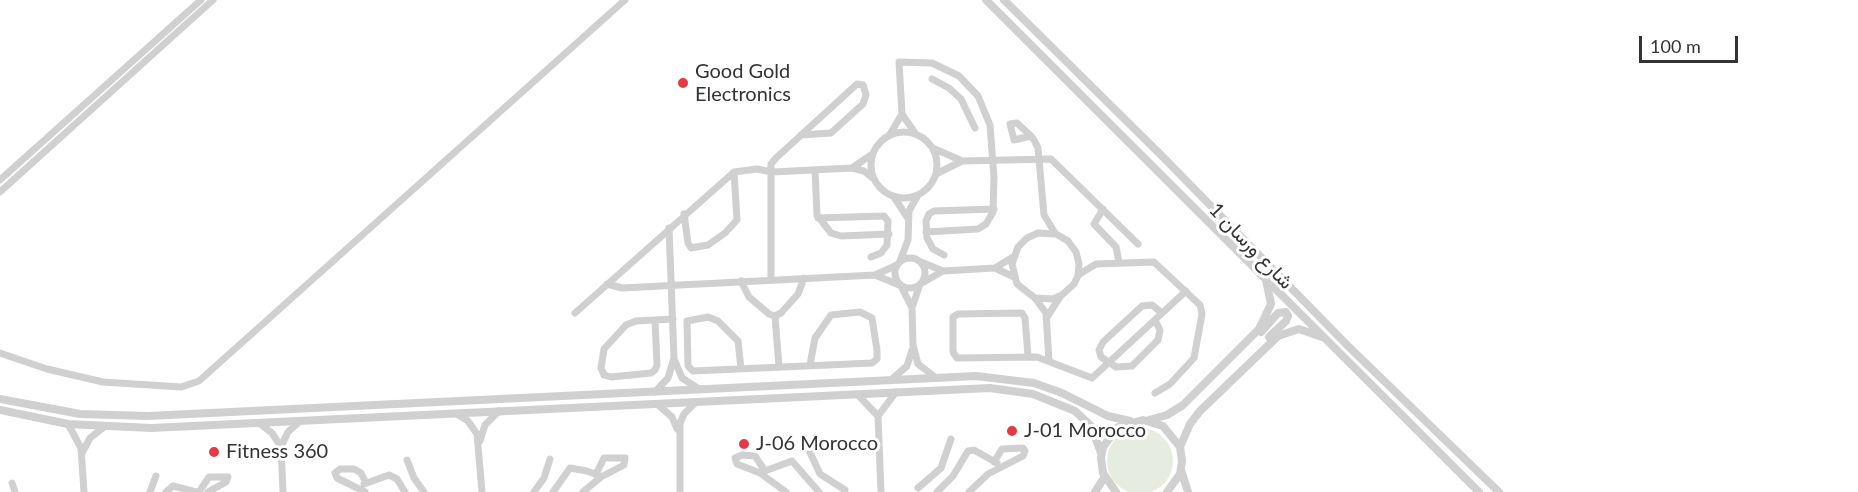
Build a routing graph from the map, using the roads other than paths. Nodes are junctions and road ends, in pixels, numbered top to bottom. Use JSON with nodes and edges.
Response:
{"nodes":[{"id":1,"x":201,"y":0,"type":"edge"},
{"id":2,"x":213,"y":0,"type":"edge"},
{"id":3,"x":626,"y":0,"type":"edge"},
{"id":4,"x":986,"y":0,"type":"edge"},
{"id":5,"x":1004,"y":0,"type":"edge"},
{"id":6,"x":932,"y":79,"type":"dead end"},
{"id":7,"x":973,"y":89,"type":"junction"},
{"id":8,"x":961,"y":99,"type":"junction"},
{"id":9,"x":902,"y":114,"type":"junction"},
{"id":10,"x":975,"y":128,"type":"dead end"},
{"id":11,"x":915,"y":133,"type":"junction"},
{"id":12,"x":801,"y":135,"type":"junction"},
{"id":13,"x":890,"y":135,"type":"junction"},
{"id":14,"x":1030,"y":136,"type":"dead end"},
{"id":15,"x":933,"y":147,"type":"junction"},
{"id":16,"x":873,"y":152,"type":"junction"},
{"id":17,"x":1040,"y":158,"type":"junction"},
{"id":18,"x":993,"y":160,"type":"junction"},
{"id":19,"x":962,"y":161,"type":"junction"},
{"id":20,"x":852,"y":168,"type":"junction"},
{"id":21,"x":815,"y":170,"type":"junction"},
{"id":22,"x":769,"y":171,"type":"junction"},
{"id":23,"x":734,"y":172,"type":"junction"},
{"id":24,"x":936,"y":174,"type":"junction"},
{"id":25,"x":874,"y":179,"type":"junction"},
{"id":26,"x":0,"y":180,"type":"edge"},
{"id":27,"x":0,"y":192,"type":"edge"},
{"id":28,"x":918,"y":195,"type":"junction"},
{"id":29,"x":894,"y":197,"type":"junction"},
{"id":30,"x":994,"y":209,"type":"junction"},
{"id":31,"x":1103,"y":209,"type":"junction"},
{"id":32,"x":684,"y":214,"type":"junction"},
{"id":33,"x":1044,"y":215,"type":"junction"},
{"id":34,"x":818,"y":218,"type":"junction"},
{"id":35,"x":907,"y":218,"type":"junction"},
{"id":36,"x":669,"y":228,"type":"junction"},
{"id":37,"x":926,"y":232,"type":"junction"},
{"id":38,"x":889,"y":234,"type":"junction"},
{"id":39,"x":1056,"y":234,"type":"junction"},
{"id":40,"x":1033,"y":235,"type":"junction"},
{"id":41,"x":908,"y":240,"type":"junction"},
{"id":42,"x":1138,"y":244,"type":"dead end"},
{"id":43,"x":1076,"y":252,"type":"junction"},
{"id":44,"x":944,"y":255,"type":"dead end"},
{"id":45,"x":871,"y":256,"type":"dead end"},
{"id":46,"x":1013,"y":257,"type":"junction"},
{"id":47,"x":919,"y":261,"type":"junction"},
{"id":48,"x":1119,"y":262,"type":"junction"},
{"id":49,"x":898,"y":263,"type":"junction"},
{"id":50,"x":1096,"y":264,"type":"junction"},
{"id":51,"x":995,"y":268,"type":"junction"},
{"id":52,"x":943,"y":271,"type":"junction"},
{"id":53,"x":875,"y":275,"type":"junction"},
{"id":54,"x":1077,"y":276,"type":"junction"},
{"id":55,"x":1014,"y":277,"type":"junction"},
{"id":56,"x":804,"y":278,"type":"junction"},
{"id":57,"x":1265,"y":278,"type":"junction"},
{"id":58,"x":771,"y":279,"type":"junction"},
{"id":59,"x":741,"y":281,"type":"junction"},
{"id":60,"x":607,"y":284,"type":"junction"},
{"id":61,"x":921,"y":284,"type":"junction"},
{"id":62,"x":671,"y":285,"type":"junction"},
{"id":63,"x":900,"y":285,"type":"junction"},
{"id":64,"x":1186,"y":291,"type":"junction"},
{"id":65,"x":1062,"y":295,"type":"junction"},
{"id":66,"x":1035,"y":298,"type":"junction"},
{"id":67,"x":912,"y":308,"type":"junction"},
{"id":68,"x":575,"y":313,"type":"dead end"},
{"id":69,"x":1162,"y":313,"type":"junction"},
{"id":70,"x":775,"y":316,"type":"junction"},
{"id":71,"x":1047,"y":317,"type":"junction"},
{"id":72,"x":672,"y":319,"type":"junction"},
{"id":73,"x":655,"y":320,"type":"junction"},
{"id":74,"x":1155,"y":320,"type":"junction"},
{"id":75,"x":1251,"y":337,"type":"junction"},
{"id":76,"x":1328,"y":339,"type":"junction"},
{"id":77,"x":913,"y":345,"type":"junction"},
{"id":78,"x":0,"y":353,"type":"edge"},
{"id":79,"x":1028,"y":356,"type":"junction"},
{"id":80,"x":674,"y":358,"type":"junction"},
{"id":81,"x":1252,"y":359,"type":"junction"},
{"id":82,"x":1049,"y":361,"type":"junction"},
{"id":83,"x":1108,"y":364,"type":"junction"},
{"id":84,"x":810,"y":365,"type":"junction"},
{"id":85,"x":779,"y":367,"type":"junction"},
{"id":86,"x":741,"y":369,"type":"junction"},
{"id":87,"x":936,"y":378,"type":"junction"},
{"id":88,"x":891,"y":380,"type":"junction"},
{"id":89,"x":699,"y":389,"type":"junction"},
{"id":90,"x":654,"y":392,"type":"junction"},
{"id":91,"x":896,"y":392,"type":"junction"},
{"id":92,"x":1155,"y":393,"type":"dead end"},
{"id":93,"x":856,"y":394,"type":"junction"},
{"id":94,"x":601,"y":396,"type":"junction"},
{"id":95,"x":0,"y":399,"type":"edge"},
{"id":96,"x":696,"y":402,"type":"junction"},
{"id":97,"x":403,"y":403,"type":"junction"},
{"id":98,"x":657,"y":404,"type":"junction"},
{"id":99,"x":577,"y":407,"type":"junction"},
{"id":100,"x":0,"y":410,"type":"edge"},
{"id":101,"x":499,"y":411,"type":"junction"},
{"id":102,"x":456,"y":414,"type":"junction"},
{"id":103,"x":878,"y":416,"type":"junction"},
{"id":104,"x":372,"y":417,"type":"junction"},
{"id":105,"x":1149,"y":420,"type":"junction"},
{"id":106,"x":300,"y":421,"type":"junction"},
{"id":107,"x":1130,"y":421,"type":"junction"},
{"id":108,"x":259,"y":423,"type":"junction"},
{"id":109,"x":68,"y":424,"type":"junction"},
{"id":110,"x":104,"y":427,"type":"junction"},
{"id":111,"x":678,"y":433,"type":"junction"},
{"id":112,"x":951,"y":439,"type":"dead end"},
{"id":113,"x":479,"y":444,"type":"junction"},
{"id":114,"x":280,"y":447,"type":"junction"},
{"id":115,"x":1180,"y":447,"type":"junction"},
{"id":116,"x":808,"y":448,"type":"dead end"},
{"id":117,"x":82,"y":453,"type":"junction"},
{"id":118,"x":1101,"y":453,"type":"junction"},
{"id":119,"x":550,"y":459,"type":"dead end"},
{"id":120,"x":407,"y":460,"type":"dead end"},
{"id":121,"x":994,"y":462,"type":"junction"},
{"id":122,"x":1001,"y":466,"type":"junction"},
{"id":123,"x":941,"y":468,"type":"junction"},
{"id":124,"x":1181,"y":469,"type":"junction"},
{"id":125,"x":820,"y":474,"type":"junction"},
{"id":126,"x":156,"y":476,"type":"dead end"},
{"id":127,"x":952,"y":476,"type":"junction"},
{"id":128,"x":1104,"y":478,"type":"junction"},
{"id":129,"x":12,"y":483,"type":"dead end"},
{"id":130,"x":366,"y":483,"type":"junction"},
{"id":131,"x":541,"y":483,"type":"junction"},
{"id":132,"x":811,"y":483,"type":"junction"},
{"id":133,"x":356,"y":487,"type":"junction"},
{"id":134,"x":918,"y":488,"type":"dead end"},
{"id":135,"x":845,"y":490,"type":"dead end"},
{"id":136,"x":421,"y":491,"type":"edge"},
{"id":137,"x":940,"y":491,"type":"edge"},
{"id":138,"x":15,"y":492,"type":"edge"},
{"id":139,"x":84,"y":492,"type":"edge"},
{"id":140,"x":150,"y":492,"type":"edge"},
{"id":141,"x":166,"y":492,"type":"edge"},
{"id":142,"x":198,"y":492,"type":"edge"},
{"id":143,"x":208,"y":492,"type":"edge"},
{"id":144,"x":283,"y":492,"type":"edge"},
{"id":145,"x":365,"y":492,"type":"edge"},
{"id":146,"x":405,"y":492,"type":"edge"},
{"id":147,"x":482,"y":492,"type":"edge"},
{"id":148,"x":534,"y":492,"type":"edge"},
{"id":149,"x":553,"y":492,"type":"edge"},
{"id":150,"x":583,"y":492,"type":"edge"},
{"id":151,"x":680,"y":492,"type":"edge"},
{"id":152,"x":786,"y":492,"type":"edge"},
{"id":153,"x":819,"y":492,"type":"edge"},
{"id":154,"x":881,"y":492,"type":"edge"},
{"id":155,"x":969,"y":492,"type":"edge"},
{"id":156,"x":1095,"y":492,"type":"edge"},
{"id":157,"x":1116,"y":492,"type":"edge"},
{"id":158,"x":1167,"y":492,"type":"edge"},
{"id":159,"x":1188,"y":492,"type":"edge"},
{"id":160,"x":1479,"y":492,"type":"edge"},
{"id":161,"x":1499,"y":492,"type":"edge"}],
"edges":[{"from":1,"to":26,"type":"street"},
{"from":2,"to":27,"type":"street"},
{"from":3,"to":78,"type":"street"},
{"from":4,"to":57,"type":"street","name":"شارع ورسان 1"},
{"from":5,"to":161,"type":"street","name":"شارع ورسان 1"},
{"from":6,"to":8,"type":"street"},
{"from":7,"to":8,"type":"street"},
{"from":7,"to":9,"type":"street"},
{"from":7,"to":18,"type":"street"},
{"from":8,"to":10,"type":"street"},
{"from":9,"to":11,"type":"street"},
{"from":9,"to":13,"type":"street"},
{"from":11,"to":13,"type":"street"},
{"from":11,"to":15,"type":"street"},
{"from":12,"to":12,"type":"street"},
{"from":12,"to":22,"type":"street"},
{"from":13,"to":16,"type":"street"},
{"from":14,"to":17,"type":"street"},
{"from":15,"to":19,"type":"street"},
{"from":15,"to":24,"type":"street"},
{"from":16,"to":20,"type":"street"},
{"from":16,"to":25,"type":"street"},
{"from":17,"to":18,"type":"street"},
{"from":17,"to":31,"type":"street"},
{"from":17,"to":33,"type":"street"},
{"from":18,"to":19,"type":"street"},
{"from":18,"to":30,"type":"street"},
{"from":19,"to":24,"type":"street"},
{"from":20,"to":21,"type":"street"},
{"from":20,"to":25,"type":"street"},
{"from":21,"to":22,"type":"street"},
{"from":21,"to":34,"type":"street"},
{"from":22,"to":23,"type":"street"},
{"from":22,"to":58,"type":"street"},
{"from":23,"to":32,"type":"street"},
{"from":23,"to":32,"type":"street"},
{"from":24,"to":28,"type":"street"},
{"from":25,"to":29,"type":"street"},
{"from":28,"to":29,"type":"street"},
{"from":28,"to":35,"type":"street"},
{"from":29,"to":35,"type":"street"},
{"from":30,"to":37,"type":"street"},
{"from":30,"to":37,"type":"street"},
{"from":31,"to":42,"type":"street"},
{"from":31,"to":48,"type":"street"},
{"from":32,"to":36,"type":"street"},
{"from":33,"to":39,"type":"street"},
{"from":33,"to":40,"type":"street"},
{"from":34,"to":38,"type":"street"},
{"from":34,"to":38,"type":"street"},
{"from":35,"to":41,"type":"street"},
{"from":36,"to":60,"type":"street"},
{"from":36,"to":62,"type":"street"},
{"from":37,"to":44,"type":"street"},
{"from":38,"to":45,"type":"street"},
{"from":39,"to":40,"type":"street"},
{"from":39,"to":43,"type":"street"},
{"from":40,"to":46,"type":"street"},
{"from":41,"to":47,"type":"street"},
{"from":41,"to":49,"type":"street"},
{"from":43,"to":50,"type":"street"},
{"from":43,"to":54,"type":"street"},
{"from":46,"to":51,"type":"street"},
{"from":46,"to":55,"type":"street"},
{"from":47,"to":49,"type":"street"},
{"from":47,"to":52,"type":"street"},
{"from":47,"to":61,"type":"street"},
{"from":48,"to":50,"type":"street"},
{"from":48,"to":64,"type":"street"},
{"from":49,"to":53,"type":"street"},
{"from":49,"to":63,"type":"street"},
{"from":50,"to":54,"type":"street"},
{"from":51,"to":52,"type":"street"},
{"from":51,"to":55,"type":"street"},
{"from":52,"to":61,"type":"street"},
{"from":53,"to":56,"type":"street"},
{"from":53,"to":63,"type":"street"},
{"from":54,"to":65,"type":"street"},
{"from":55,"to":66,"type":"street"},
{"from":56,"to":58,"type":"street"},
{"from":56,"to":70,"type":"street"},
{"from":57,"to":75,"type":"street"},
{"from":57,"to":76,"type":"street","name":"شارع ورسان 1"},
{"from":58,"to":59,"type":"street"},
{"from":59,"to":62,"type":"street"},
{"from":59,"to":70,"type":"street"},
{"from":60,"to":62,"type":"street"},
{"from":60,"to":68,"type":"street"},
{"from":61,"to":63,"type":"street"},
{"from":61,"to":67,"type":"street"},
{"from":62,"to":72,"type":"street"},
{"from":63,"to":67,"type":"street"},
{"from":64,"to":69,"type":"street"},
{"from":64,"to":92,"type":"street"},
{"from":65,"to":66,"type":"street"},
{"from":65,"to":71,"type":"street"},
{"from":66,"to":71,"type":"street"},
{"from":67,"to":77,"type":"street"},
{"from":69,"to":74,"type":"street"},
{"from":69,"to":83,"type":"street"},
{"from":70,"to":85,"type":"street"},
{"from":71,"to":82,"type":"street"},
{"from":72,"to":73,"type":"street"},
{"from":72,"to":80,"type":"street"},
{"from":73,"to":73,"type":"street"},
{"from":74,"to":83,"type":"street"},
{"from":74,"to":83,"type":"street"},
{"from":75,"to":81,"type":"street"},
{"from":75,"to":105,"type":"street"},
{"from":76,"to":81,"type":"street"},
{"from":76,"to":160,"type":"street","name":"شارع ورسان 1"},
{"from":77,"to":87,"type":"street"},
{"from":77,"to":88,"type":"street"},
{"from":79,"to":79,"type":"street"},
{"from":79,"to":82,"type":"street"},
{"from":80,"to":89,"type":"street"},
{"from":80,"to":90,"type":"street"},
{"from":81,"to":115,"type":"street"},
{"from":82,"to":83,"type":"street"},
{"from":84,"to":84,"type":"street"},
{"from":84,"to":85,"type":"street"},
{"from":85,"to":86,"type":"street"},
{"from":86,"to":86,"type":"street"},
{"from":87,"to":88,"type":"street"},
{"from":87,"to":107,"type":"street"},
{"from":88,"to":89,"type":"street"},
{"from":89,"to":90,"type":"street"},
{"from":90,"to":94,"type":"street"},
{"from":91,"to":93,"type":"street"},
{"from":91,"to":103,"type":"street"},
{"from":91,"to":118,"type":"street"},
{"from":93,"to":96,"type":"street"},
{"from":93,"to":103,"type":"street"},
{"from":94,"to":97,"type":"street"},
{"from":94,"to":99,"type":"street"},
{"from":95,"to":97,"type":"street"},
{"from":96,"to":98,"type":"street"},
{"from":96,"to":111,"type":"street"},
{"from":97,"to":104,"type":"street"},
{"from":98,"to":99,"type":"street"},
{"from":98,"to":111,"type":"street"},
{"from":99,"to":101,"type":"street"},
{"from":100,"to":109,"type":"street"},
{"from":101,"to":102,"type":"street"},
{"from":101,"to":113,"type":"street"},
{"from":102,"to":104,"type":"street"},
{"from":102,"to":113,"type":"street"},
{"from":103,"to":154,"type":"street"},
{"from":104,"to":106,"type":"street"},
{"from":105,"to":107,"type":"street"},
{"from":105,"to":115,"type":"street"},
{"from":106,"to":108,"type":"street"},
{"from":106,"to":114,"type":"street"},
{"from":107,"to":118,"type":"street"},
{"from":108,"to":110,"type":"street"},
{"from":108,"to":114,"type":"street"},
{"from":109,"to":110,"type":"street"},
{"from":109,"to":117,"type":"street"},
{"from":110,"to":117,"type":"street"},
{"from":111,"to":151,"type":"street"},
{"from":112,"to":123,"type":"street"},
{"from":113,"to":147,"type":"street"},
{"from":114,"to":144,"type":"street"},
{"from":115,"to":124,"type":"street"},
{"from":116,"to":125,"type":"street"},
{"from":117,"to":139,"type":"street"},
{"from":118,"to":128,"type":"street"},
{"from":119,"to":131,"type":"street"},
{"from":120,"to":136,"type":"street"},
{"from":121,"to":122,"type":"street"},
{"from":121,"to":122,"type":"street"},
{"from":121,"to":127,"type":"street"},
{"from":122,"to":155,"type":"street"},
{"from":123,"to":127,"type":"street"},
{"from":123,"to":134,"type":"street"},
{"from":124,"to":158,"type":"street"},
{"from":124,"to":159,"type":"street"},
{"from":125,"to":132,"type":"street"},
{"from":125,"to":135,"type":"street"},
{"from":126,"to":140,"type":"street"},
{"from":127,"to":137,"type":"street"},
{"from":128,"to":156,"type":"street"},
{"from":128,"to":157,"type":"street"},
{"from":129,"to":138,"type":"street"},
{"from":130,"to":133,"type":"street"},
{"from":130,"to":133,"type":"street"},
{"from":130,"to":146,"type":"street"},
{"from":131,"to":148,"type":"street"},
{"from":131,"to":149,"type":"street"},
{"from":132,"to":152,"type":"street"},
{"from":132,"to":153,"type":"street"},
{"from":133,"to":145,"type":"street"},
{"from":141,"to":142,"type":"street"},
{"from":142,"to":143,"type":"street"},
{"from":149,"to":150,"type":"street"}]}
